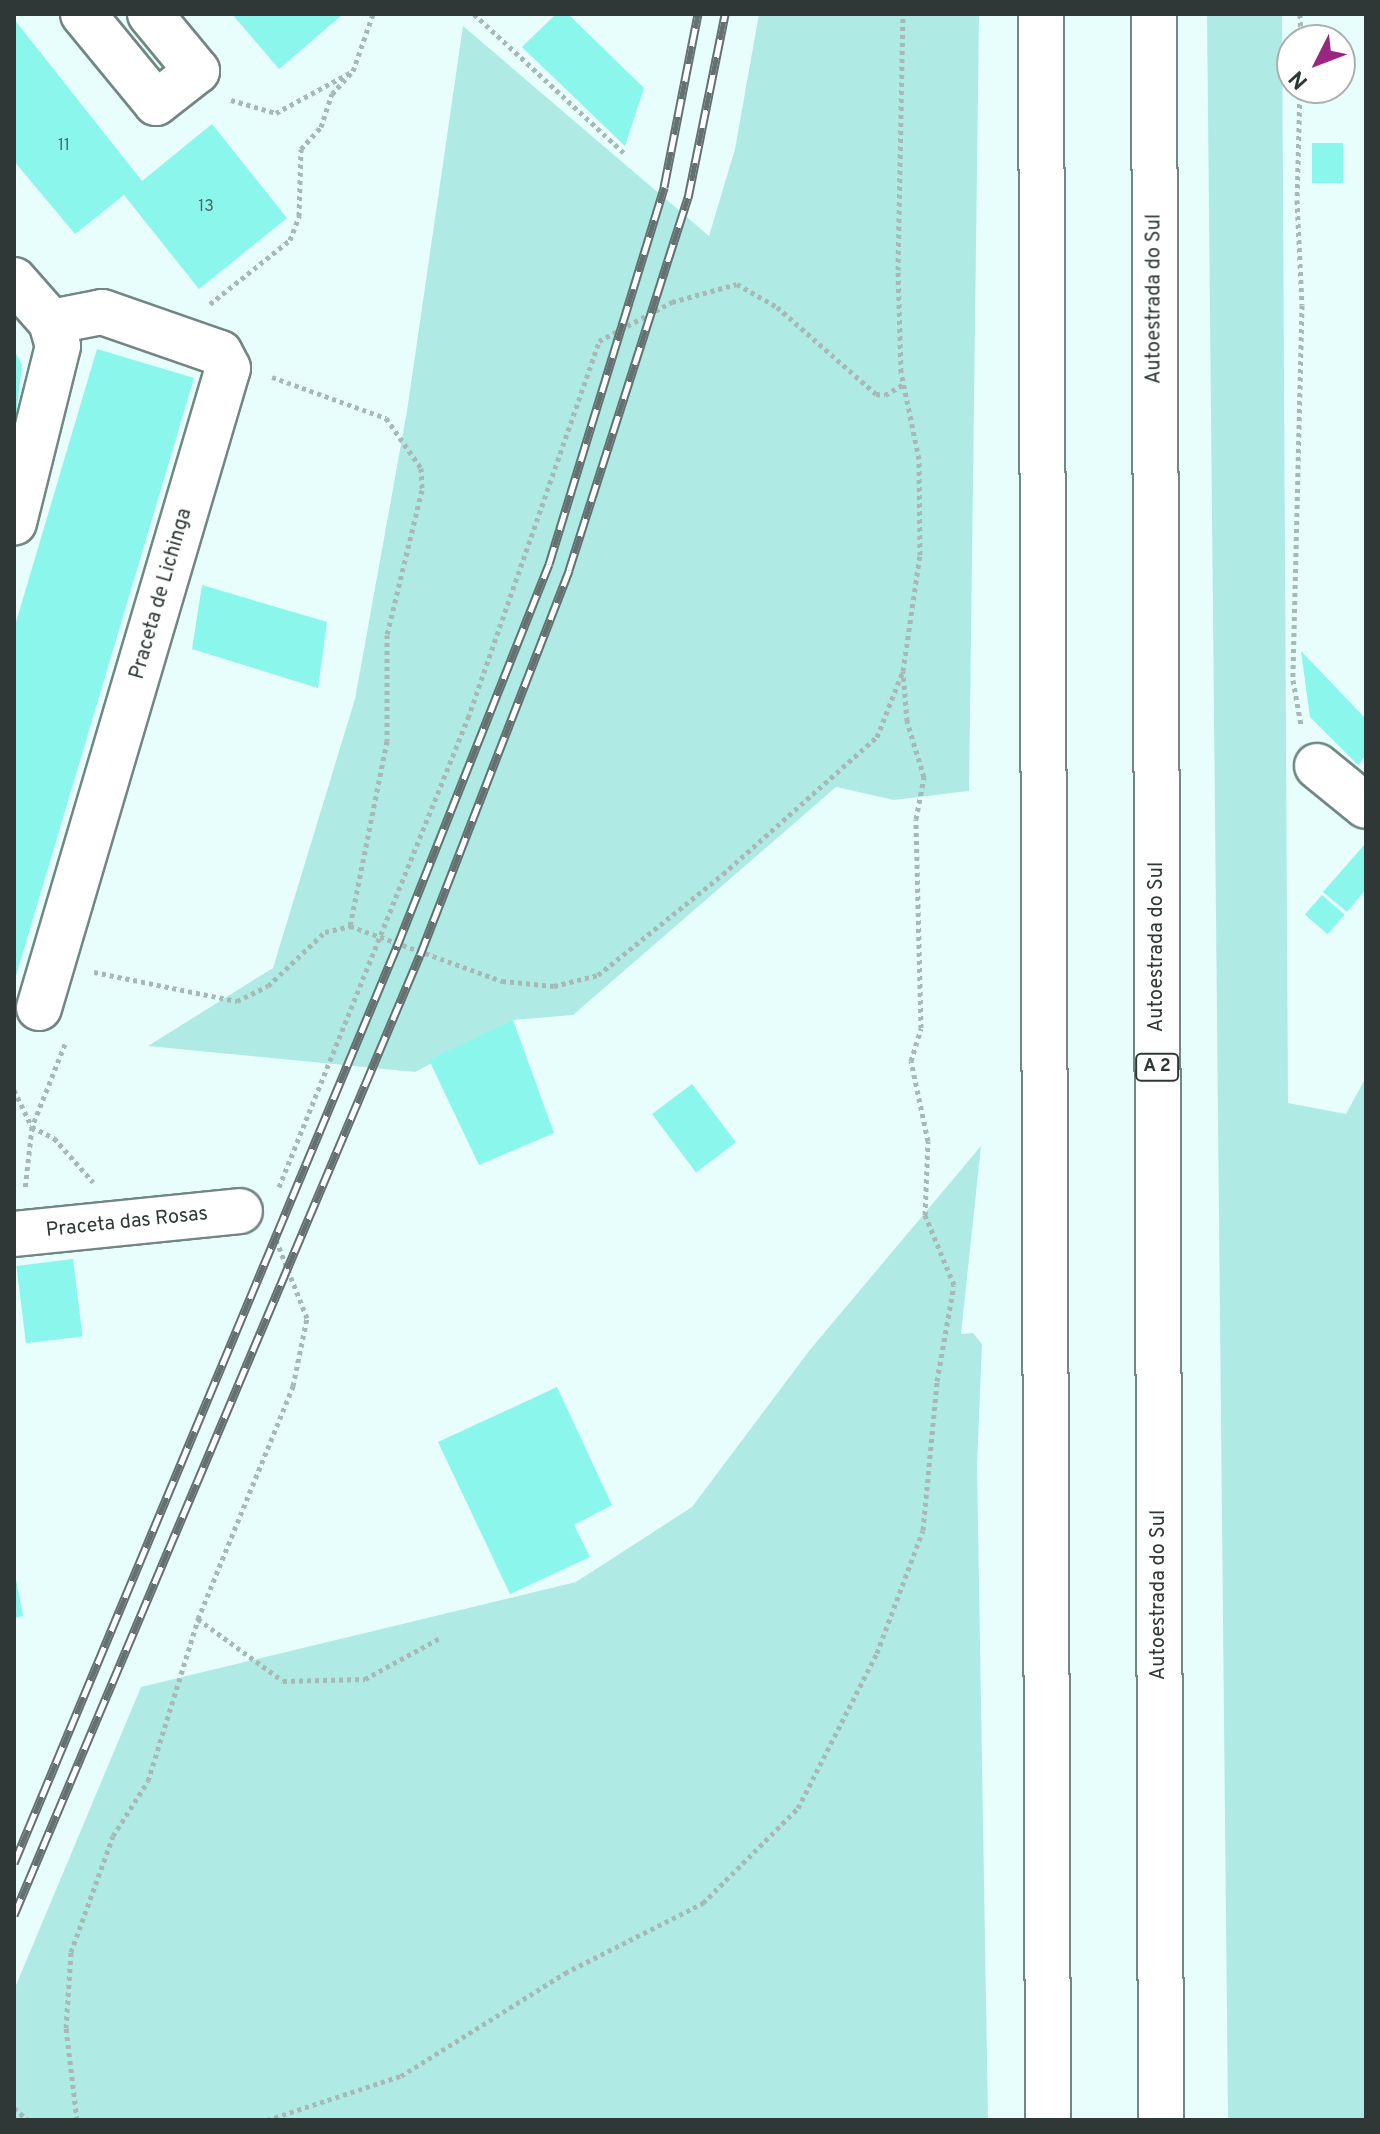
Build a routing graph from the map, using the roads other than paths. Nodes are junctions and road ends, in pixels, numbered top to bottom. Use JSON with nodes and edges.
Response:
{"nodes":[{"id":1,"x":83,"y":14,"type":"edge"},
{"id":2,"x":150,"y":14,"type":"edge"},
{"id":3,"x":1041,"y":14,"type":"edge"},
{"id":4,"x":1154,"y":14,"type":"edge"},
{"id":5,"x":14,"y":280,"type":"edge"},
{"id":6,"x":51,"y":322,"type":"junction"},
{"id":7,"x":14,"y":523,"type":"edge"},
{"id":8,"x":1317,"y":766,"type":"road end"},
{"id":9,"x":1366,"y":806,"type":"edge"},
{"id":10,"x":55,"y":1018,"type":"road end"},
{"id":11,"x":263,"y":1211,"type":"road end"},
{"id":12,"x":18,"y":1219,"type":"edge"},
{"id":13,"x":1048,"y":2120,"type":"edge"},
{"id":14,"x":1161,"y":2120,"type":"edge"}],
"edges":[{"from":1,"to":2,"type":"main road"},
{"from":3,"to":13,"type":"main road"},
{"from":4,"to":14,"type":"main road","name":"Autoestrada do Sul","number":"A 2"},
{"from":5,"to":6,"type":"main road"},
{"from":6,"to":7,"type":"main road"},
{"from":6,"to":10,"type":"main road","name":"Praceta de Lichinga"},
{"from":8,"to":9,"type":"main road"},
{"from":11,"to":12,"type":"main road","name":"Praceta das Rosas"}]}
